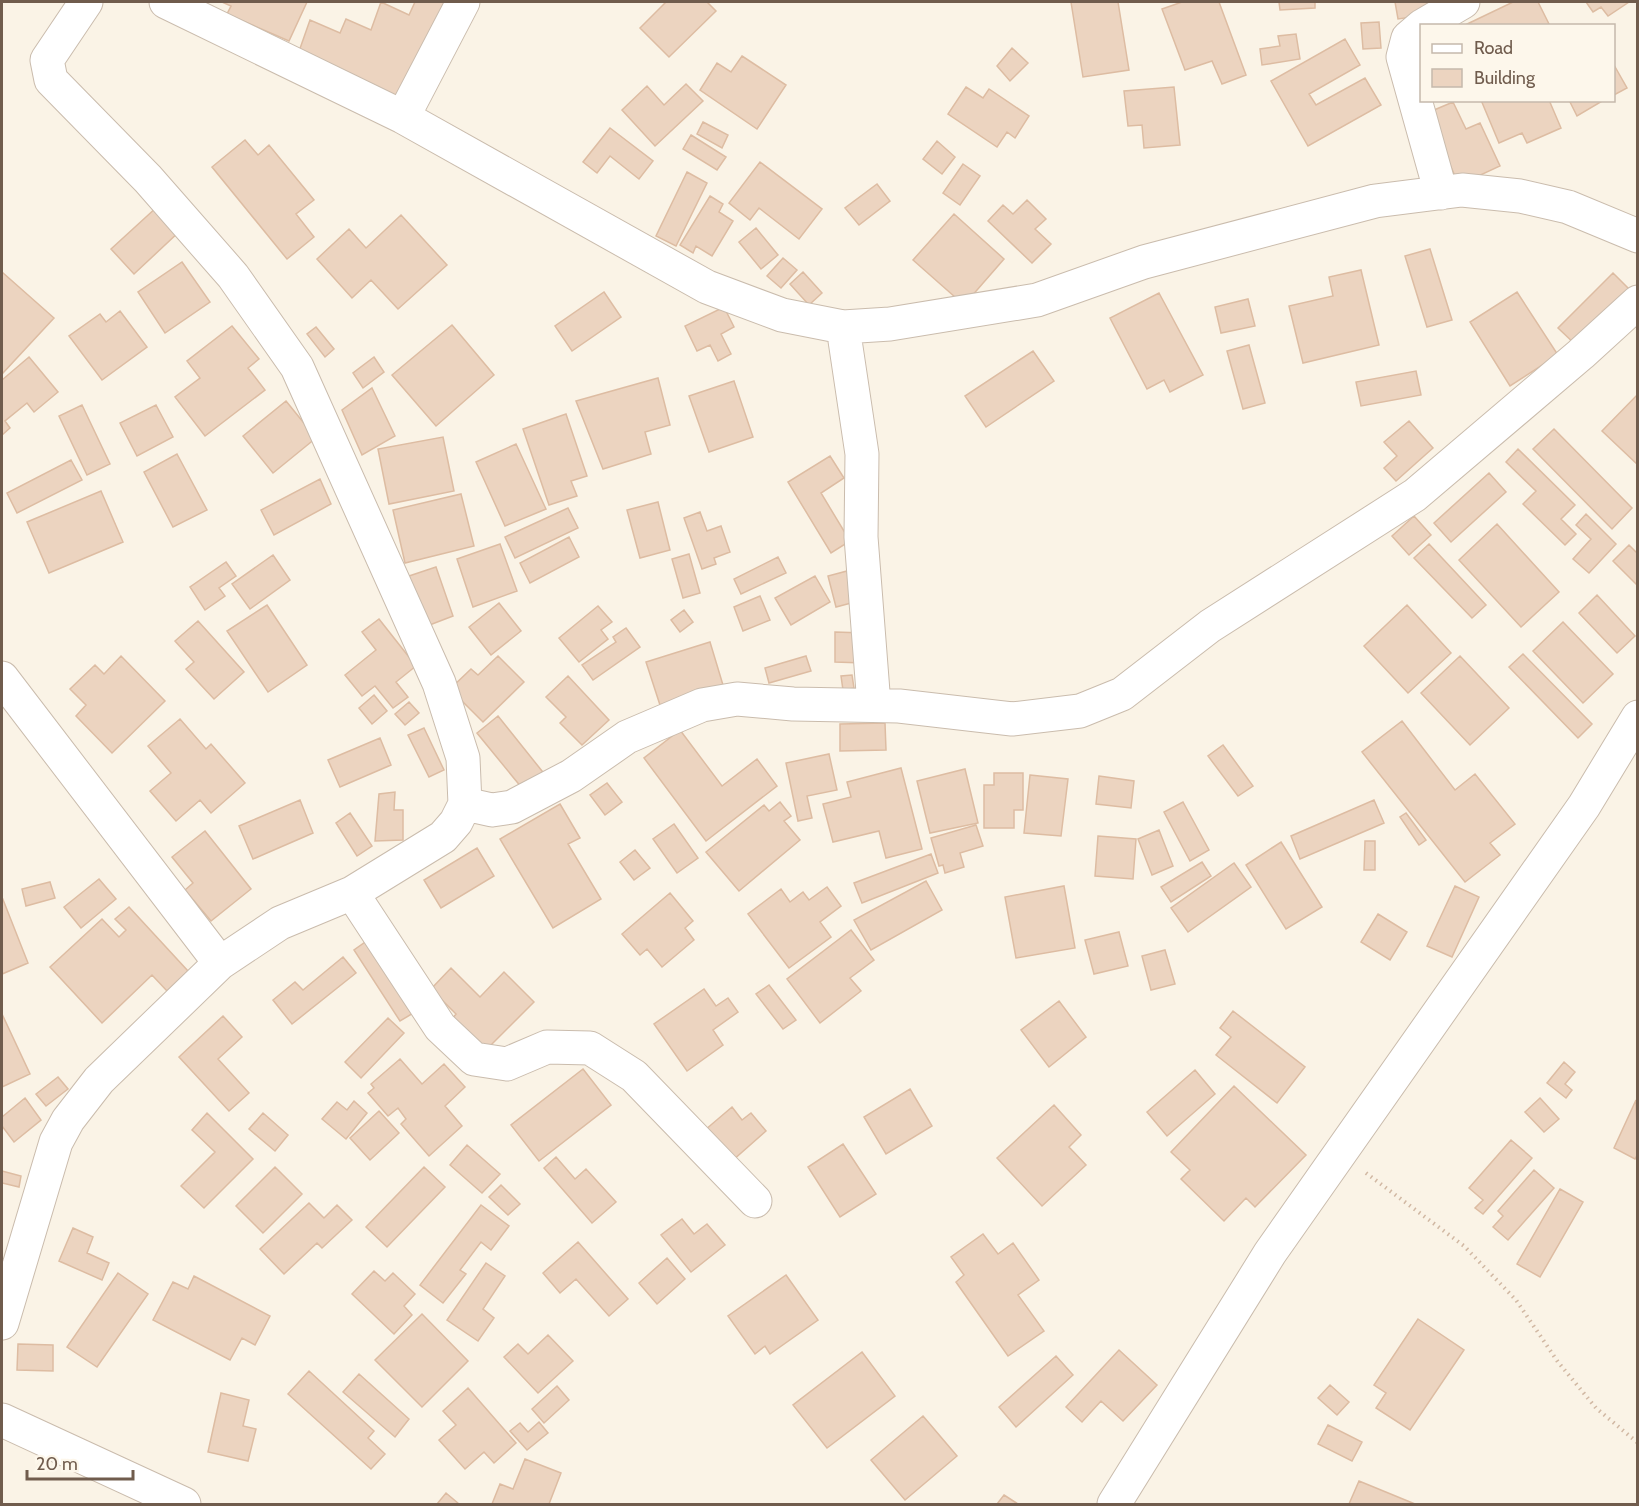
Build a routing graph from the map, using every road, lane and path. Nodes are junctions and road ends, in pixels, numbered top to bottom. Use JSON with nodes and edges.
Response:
{"nodes":[{"id":1,"x":86,"y":2,"type":"edge"},
{"id":2,"x":166,"y":2,"type":"edge"},
{"id":3,"x":463,"y":2,"type":"edge"},
{"id":4,"x":1463,"y":2,"type":"edge"},
{"id":5,"x":1425,"y":24,"type":"edge"},
{"id":6,"x":1420,"y":28,"type":"edge"},
{"id":7,"x":403,"y":117,"type":"junction"},
{"id":8,"x":1441,"y":193,"type":"junction"},
{"id":9,"x":1638,"y":236,"type":"edge"},
{"id":10,"x":1638,"y":302,"type":"edge"},
{"id":11,"x":843,"y":327,"type":"junction"},
{"id":12,"x":2,"y":678,"type":"edge"},
{"id":13,"x":874,"y":705,"type":"junction"},
{"id":14,"x":1638,"y":717,"type":"edge"},
{"id":15,"x":465,"y":804,"type":"junction"},
{"id":16,"x":352,"y":893,"type":"junction"},
{"id":17,"x":220,"y":963,"type":"junction"},
{"id":18,"x":1339,"y":1153,"type":"junction"},
{"id":19,"x":755,"y":1201,"type":"dead end"},
{"id":20,"x":2,"y":1323,"type":"edge"},
{"id":21,"x":2,"y":1420,"type":"edge"},
{"id":22,"x":1638,"y":1443,"type":"edge"},
{"id":23,"x":184,"y":1504,"type":"edge"},
{"id":24,"x":1114,"y":1504,"type":"edge"}],
"edges":[{"from":1,"to":15,"type":"street"},
{"from":2,"to":7,"type":"street"},
{"from":3,"to":7,"type":"street"},
{"from":4,"to":5,"type":"street"},
{"from":6,"to":8,"type":"street"},
{"from":7,"to":11,"type":"street"},
{"from":8,"to":9,"type":"street"},
{"from":8,"to":11,"type":"street"},
{"from":10,"to":13,"type":"street"},
{"from":11,"to":13,"type":"street"},
{"from":12,"to":17,"type":"street"},
{"from":13,"to":15,"type":"street"},
{"from":14,"to":18,"type":"street"},
{"from":15,"to":16,"type":"street"},
{"from":16,"to":17,"type":"street"},
{"from":16,"to":19,"type":"street"},
{"from":17,"to":20,"type":"street"},
{"from":18,"to":22,"type":"path"},
{"from":18,"to":24,"type":"street"},
{"from":21,"to":23,"type":"street"}]}
